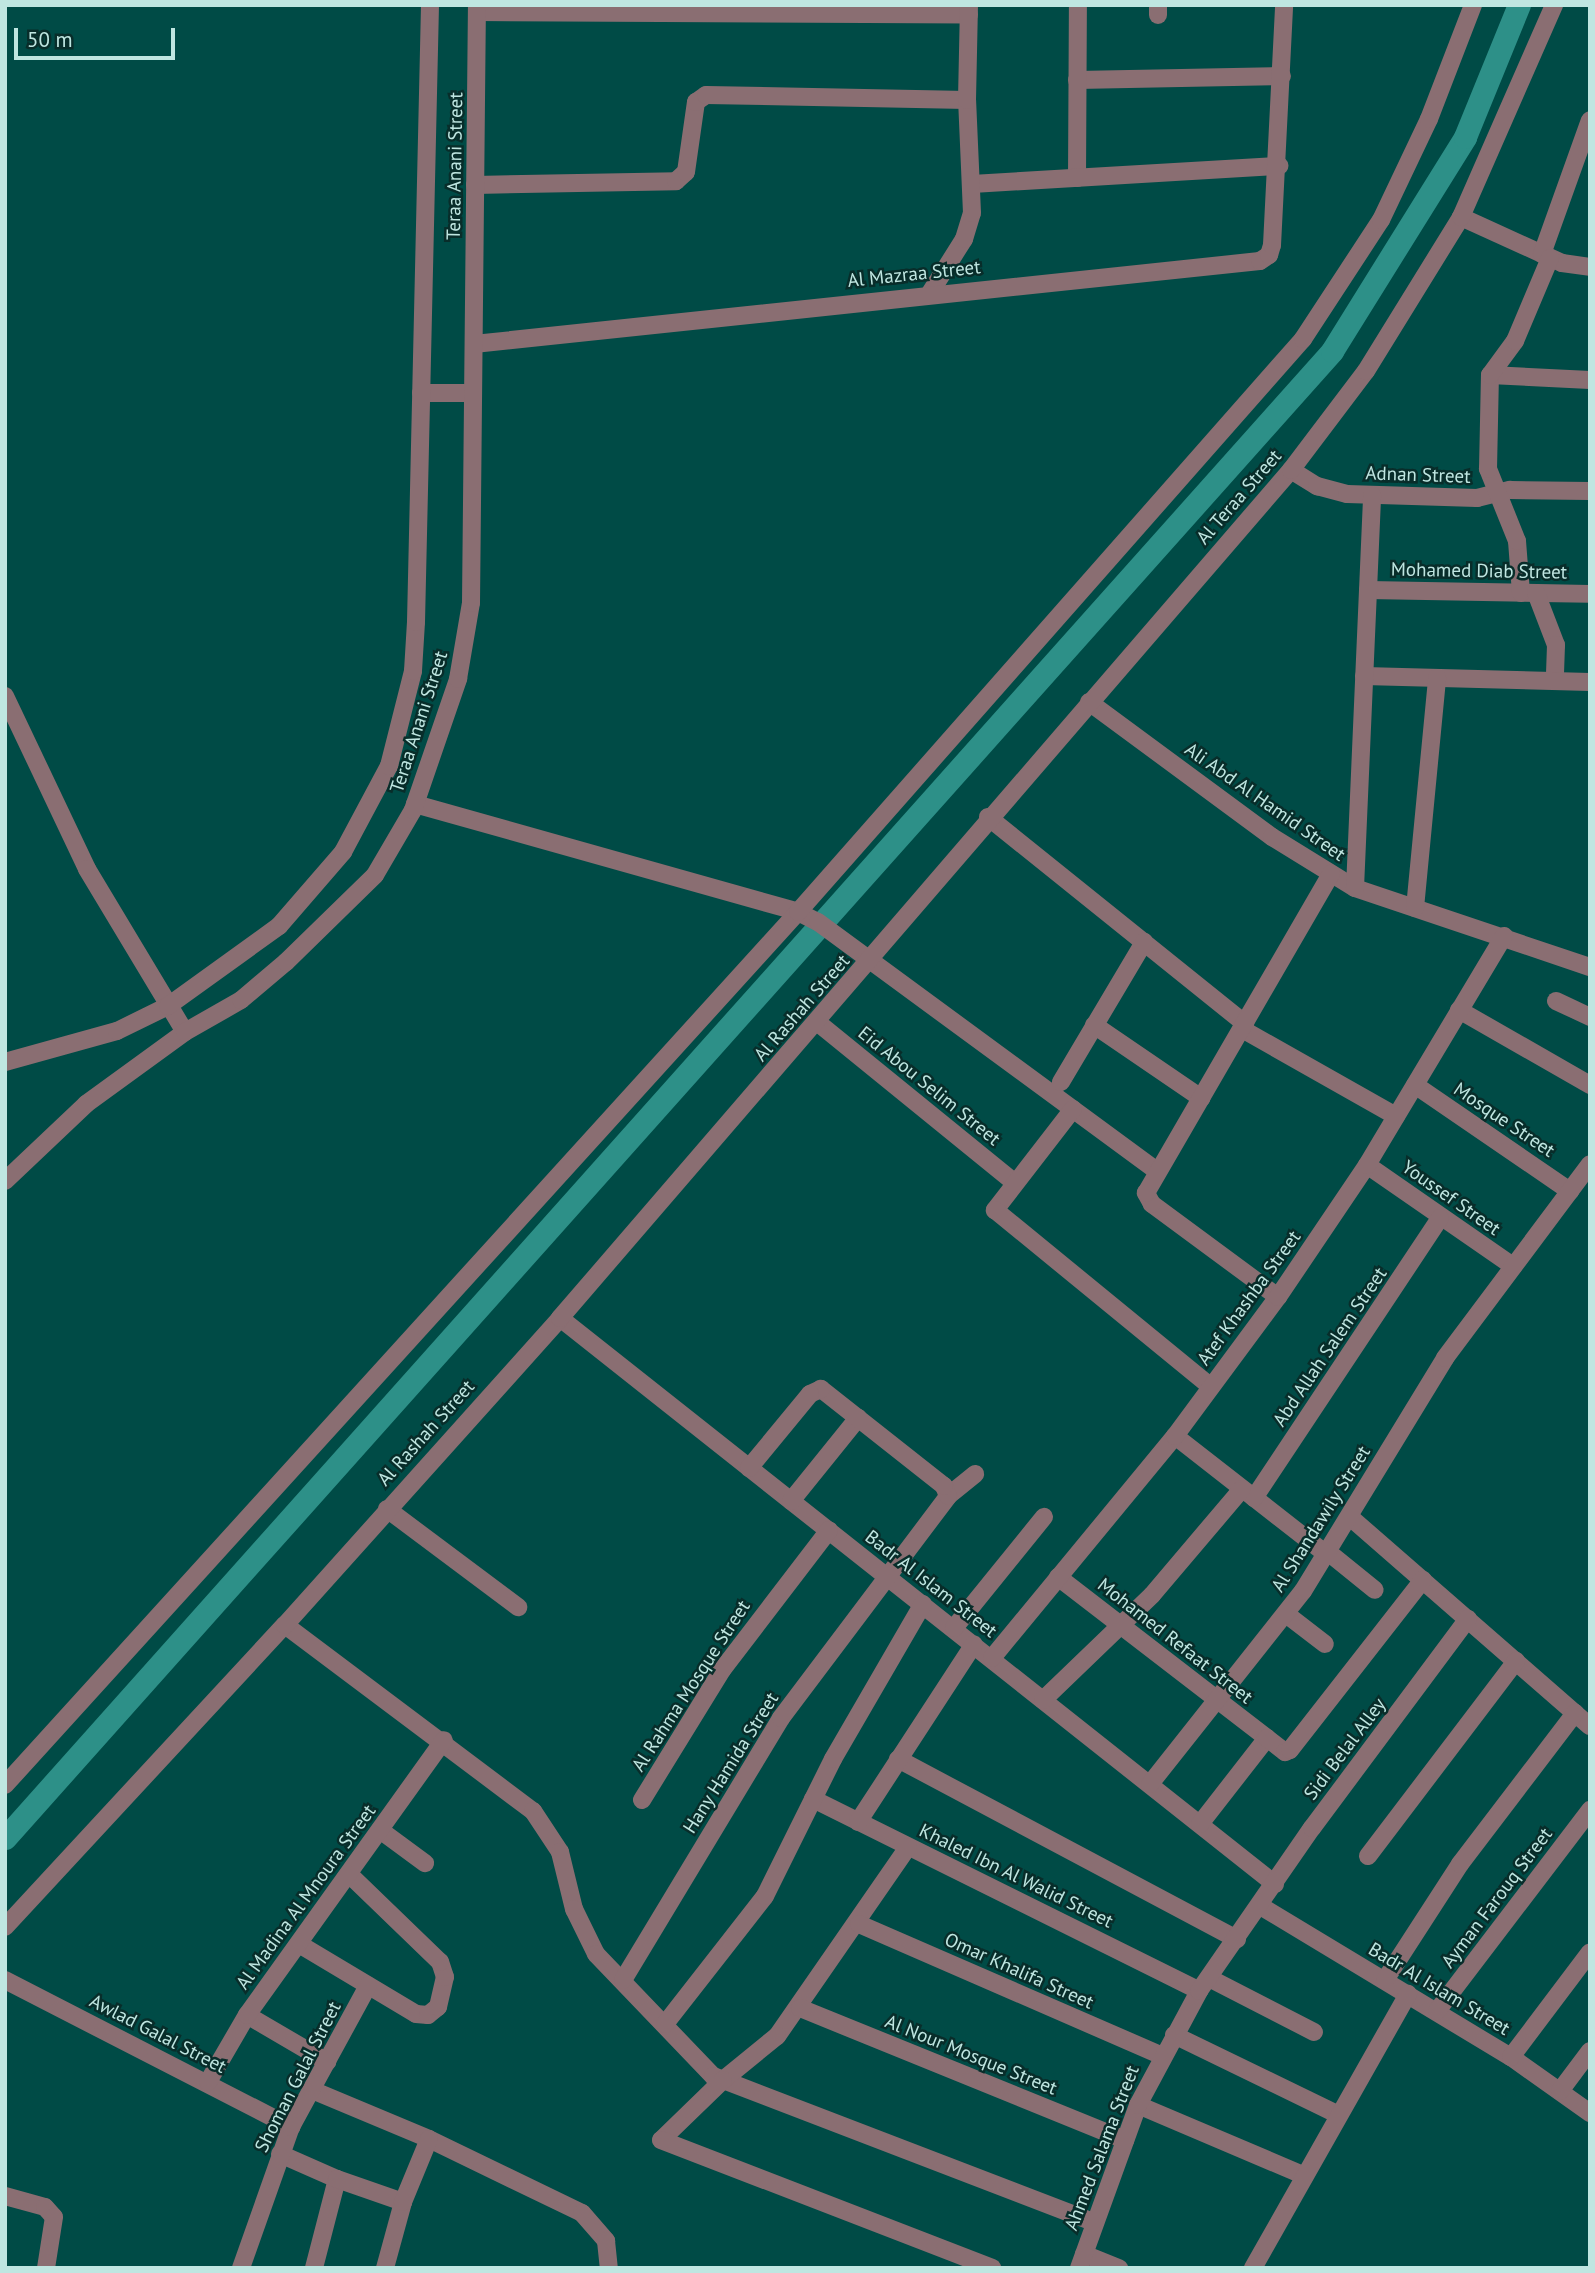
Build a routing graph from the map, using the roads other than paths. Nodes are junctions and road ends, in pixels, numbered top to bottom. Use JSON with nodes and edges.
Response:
{"nodes":[{"id":1,"x":430,"y":5,"type":"edge"},
{"id":2,"x":1077,"y":5,"type":"edge"},
{"id":3,"x":1284,"y":5,"type":"edge"},
{"id":4,"x":1473,"y":5,"type":"edge"},
{"id":5,"x":1554,"y":5,"type":"edge"},
{"id":6,"x":477,"y":9,"type":"edge"},
{"id":7,"x":969,"y":10,"type":"edge"},
{"id":8,"x":1282,"y":76,"type":"junction"},
{"id":9,"x":1077,"y":80,"type":"junction"},
{"id":10,"x":967,"y":100,"type":"junction"},
{"id":11,"x":1590,"y":120,"type":"edge"},
{"id":12,"x":1279,"y":166,"type":"junction"},
{"id":13,"x":1077,"y":178,"type":"junction"},
{"id":14,"x":972,"y":184,"type":"junction"},
{"id":15,"x":475,"y":185,"type":"junction"},
{"id":16,"x":1461,"y":216,"type":"junction"},
{"id":17,"x":1546,"y":256,"type":"junction"},
{"id":18,"x":1590,"y":267,"type":"edge"},
{"id":19,"x":930,"y":293,"type":"junction"},
{"id":20,"x":474,"y":344,"type":"junction"},
{"id":21,"x":1490,"y":375,"type":"junction"},
{"id":22,"x":1590,"y":380,"type":"edge"},
{"id":23,"x":473,"y":393,"type":"junction"},
{"id":24,"x":421,"y":394,"type":"junction"},
{"id":25,"x":1291,"y":470,"type":"junction"},
{"id":26,"x":1590,"y":491,"type":"edge"},
{"id":27,"x":1496,"y":493,"type":"junction"},
{"id":28,"x":1372,"y":495,"type":"junction"},
{"id":29,"x":1368,"y":590,"type":"junction"},
{"id":30,"x":1529,"y":593,"type":"junction"},
{"id":31,"x":1590,"y":594,"type":"edge"},
{"id":32,"x":1364,"y":676,"type":"junction"},
{"id":33,"x":1437,"y":678,"type":"junction"},
{"id":34,"x":1555,"y":681,"type":"junction"},
{"id":35,"x":1590,"y":682,"type":"edge"},
{"id":36,"x":5,"y":696,"type":"edge"},
{"id":37,"x":1089,"y":702,"type":"junction"},
{"id":38,"x":415,"y":804,"type":"junction"},
{"id":39,"x":988,"y":817,"type":"junction"},
{"id":40,"x":1331,"y":874,"type":"junction"},
{"id":41,"x":1355,"y":888,"type":"junction"},
{"id":42,"x":1415,"y":908,"type":"junction"},
{"id":43,"x":798,"y":912,"type":"junction"},
{"id":44,"x":1504,"y":936,"type":"junction"},
{"id":45,"x":1144,"y":942,"type":"junction"},
{"id":46,"x":872,"y":960,"type":"junction"},
{"id":47,"x":1590,"y":967,"type":"edge"},
{"id":48,"x":1556,"y":1001,"type":"dead end"},
{"id":49,"x":168,"y":1006,"type":"junction"},
{"id":50,"x":1460,"y":1010,"type":"junction"},
{"id":51,"x":1590,"y":1017,"type":"edge"},
{"id":52,"x":817,"y":1022,"type":"junction"},
{"id":53,"x":1094,"y":1025,"type":"junction"},
{"id":54,"x":1243,"y":1026,"type":"junction"},
{"id":55,"x":185,"y":1032,"type":"junction"},
{"id":56,"x":5,"y":1062,"type":"edge"},
{"id":57,"x":1060,"y":1082,"type":"dead end"},
{"id":58,"x":1415,"y":1084,"type":"junction"},
{"id":59,"x":1590,"y":1085,"type":"edge"},
{"id":60,"x":1201,"y":1098,"type":"junction"},
{"id":61,"x":1073,"y":1109,"type":"junction"},
{"id":62,"x":1396,"y":1116,"type":"junction"},
{"id":63,"x":1590,"y":1164,"type":"edge"},
{"id":64,"x":1367,"y":1165,"type":"junction"},
{"id":65,"x":1157,"y":1171,"type":"junction"},
{"id":66,"x":5,"y":1181,"type":"edge"},
{"id":67,"x":1014,"y":1182,"type":"junction"},
{"id":68,"x":1570,"y":1191,"type":"junction"},
{"id":69,"x":1440,"y":1218,"type":"junction"},
{"id":70,"x":1513,"y":1266,"type":"junction"},
{"id":71,"x":1278,"y":1297,"type":"junction"},
{"id":72,"x":560,"y":1318,"type":"junction"},
{"id":73,"x":1211,"y":1387,"type":"junction"},
{"id":74,"x":858,"y":1418,"type":"junction"},
{"id":75,"x":1175,"y":1436,"type":"junction"},
{"id":76,"x":748,"y":1468,"type":"junction"},
{"id":77,"x":975,"y":1474,"type":"dead end"},
{"id":78,"x":1248,"y":1493,"type":"junction"},
{"id":79,"x":948,"y":1496,"type":"junction"},
{"id":80,"x":791,"y":1501,"type":"junction"},
{"id":81,"x":387,"y":1509,"type":"junction"},
{"id":82,"x":1044,"y":1517,"type":"dead end"},
{"id":83,"x":1350,"y":1517,"type":"junction"},
{"id":84,"x":829,"y":1530,"type":"junction"},
{"id":85,"x":1327,"y":1553,"type":"junction"},
{"id":86,"x":886,"y":1575,"type":"junction"},
{"id":87,"x":1058,"y":1577,"type":"junction"},
{"id":88,"x":1423,"y":1580,"type":"junction"},
{"id":89,"x":1375,"y":1590,"type":"dead end"},
{"id":90,"x":923,"y":1604,"type":"junction"},
{"id":91,"x":518,"y":1607,"type":"dead end"},
{"id":92,"x":1286,"y":1614,"type":"junction"},
{"id":93,"x":1468,"y":1619,"type":"junction"},
{"id":94,"x":1119,"y":1624,"type":"junction"},
{"id":95,"x":285,"y":1625,"type":"junction"},
{"id":96,"x":954,"y":1628,"type":"junction"},
{"id":97,"x":974,"y":1644,"type":"junction"},
{"id":98,"x":1325,"y":1644,"type":"dead end"},
{"id":99,"x":992,"y":1658,"type":"junction"},
{"id":100,"x":1516,"y":1661,"type":"junction"},
{"id":101,"x":1216,"y":1699,"type":"junction"},
{"id":102,"x":1043,"y":1700,"type":"junction"},
{"id":103,"x":1574,"y":1713,"type":"junction"},
{"id":104,"x":1590,"y":1726,"type":"edge"},
{"id":105,"x":1267,"y":1738,"type":"junction"},
{"id":106,"x":444,"y":1740,"type":"junction"},
{"id":107,"x":898,"y":1759,"type":"junction"},
{"id":108,"x":5,"y":1784,"type":"edge"},
{"id":109,"x":1150,"y":1784,"type":"junction"},
{"id":110,"x":642,"y":1800,"type":"dead end"},
{"id":111,"x":813,"y":1800,"type":"junction"},
{"id":112,"x":1590,"y":1810,"type":"edge"},
{"id":113,"x":858,"y":1822,"type":"junction"},
{"id":114,"x":1200,"y":1824,"type":"junction"},
{"id":115,"x":380,"y":1830,"type":"junction"},
{"id":116,"x":908,"y":1847,"type":"junction"},
{"id":117,"x":1368,"y":1856,"type":"dead end"},
{"id":118,"x":425,"y":1863,"type":"dead end"},
{"id":119,"x":349,"y":1874,"type":"junction"},
{"id":120,"x":1275,"y":1884,"type":"junction"},
{"id":121,"x":1262,"y":1907,"type":"junction"},
{"id":122,"x":859,"y":1924,"type":"junction"},
{"id":123,"x":5,"y":1927,"type":"edge"},
{"id":124,"x":1237,"y":1939,"type":"junction"},
{"id":125,"x":299,"y":1944,"type":"junction"},
{"id":126,"x":1590,"y":1952,"type":"edge"},
{"id":127,"x":5,"y":1980,"type":"edge"},
{"id":128,"x":623,"y":1980,"type":"junction"},
{"id":129,"x":1385,"y":1980,"type":"junction"},
{"id":130,"x":1204,"y":1984,"type":"junction"},
{"id":131,"x":369,"y":1986,"type":"junction"},
{"id":132,"x":1408,"y":1994,"type":"junction"},
{"id":133,"x":800,"y":2008,"type":"junction"},
{"id":134,"x":1437,"y":2011,"type":"junction"},
{"id":135,"x":247,"y":2015,"type":"junction"},
{"id":136,"x":665,"y":2024,"type":"junction"},
{"id":137,"x":1314,"y":2032,"type":"dead end"},
{"id":138,"x":1174,"y":2035,"type":"junction"},
{"id":139,"x":1590,"y":2051,"type":"edge"},
{"id":140,"x":1162,"y":2056,"type":"junction"},
{"id":141,"x":1511,"y":2057,"type":"junction"},
{"id":142,"x":327,"y":2062,"type":"junction"},
{"id":143,"x":723,"y":2080,"type":"junction"},
{"id":144,"x":208,"y":2082,"type":"junction"},
{"id":145,"x":312,"y":2090,"type":"junction"},
{"id":146,"x":1560,"y":2091,"type":"junction"},
{"id":147,"x":1138,"y":2105,"type":"junction"},
{"id":148,"x":1590,"y":2113,"type":"edge"},
{"id":149,"x":1339,"y":2115,"type":"junction"},
{"id":150,"x":291,"y":2127,"type":"junction"},
{"id":151,"x":429,"y":2139,"type":"junction"},
{"id":152,"x":1125,"y":2140,"type":"junction"},
{"id":153,"x":280,"y":2154,"type":"junction"},
{"id":154,"x":1305,"y":2176,"type":"junction"},
{"id":155,"x":337,"y":2179,"type":"junction"},
{"id":156,"x":5,"y":2196,"type":"edge"},
{"id":157,"x":403,"y":2203,"type":"junction"},
{"id":158,"x":1095,"y":2223,"type":"junction"},
{"id":159,"x":1082,"y":2261,"type":"edge"},
{"id":160,"x":46,"y":2268,"type":"edge"},
{"id":161,"x":241,"y":2268,"type":"edge"},
{"id":162,"x":314,"y":2268,"type":"edge"},
{"id":163,"x":385,"y":2268,"type":"edge"},
{"id":164,"x":609,"y":2268,"type":"edge"},
{"id":165,"x":992,"y":2268,"type":"edge"},
{"id":166,"x":1119,"y":2268,"type":"edge"},
{"id":167,"x":1253,"y":2268,"type":"edge"}],
"edges":[{"from":1,"to":24,"type":"street","name":"Teraa Anani Street"},
{"from":2,"to":9,"type":"street"},
{"from":3,"to":8,"type":"street","name":"Al Mazraa Street"},
{"from":4,"to":43,"type":"street"},
{"from":5,"to":16,"type":"street","name":"Al Teraa Street"},
{"from":6,"to":7,"type":"street"},
{"from":6,"to":15,"type":"street","name":"Teraa Anani Street"},
{"from":7,"to":10,"type":"street"},
{"from":8,"to":9,"type":"street"},
{"from":8,"to":12,"type":"street","name":"Al Mazraa Street"},
{"from":9,"to":13,"type":"street"},
{"from":10,"to":14,"type":"street"},
{"from":10,"to":15,"type":"street"},
{"from":11,"to":17,"type":"street"},
{"from":12,"to":13,"type":"street"},
{"from":12,"to":19,"type":"street","name":"Al Mazraa Street"},
{"from":13,"to":14,"type":"street"},
{"from":14,"to":19,"type":"street"},
{"from":15,"to":20,"type":"street","name":"Teraa Anani Street"},
{"from":16,"to":17,"type":"street"},
{"from":16,"to":25,"type":"street","name":"Al Teraa Street"},
{"from":17,"to":18,"type":"street"},
{"from":17,"to":21,"type":"street"},
{"from":19,"to":20,"type":"street","name":"Al Mazraa Street"},
{"from":20,"to":23,"type":"street","name":"Teraa Anani Street"},
{"from":21,"to":22,"type":"street"},
{"from":21,"to":27,"type":"street"},
{"from":23,"to":24,"type":"street"},
{"from":23,"to":38,"type":"street","name":"Teraa Anani Street"},
{"from":24,"to":49,"type":"street","name":"Teraa Anani Street"},
{"from":25,"to":28,"type":"street","name":"Adnan Street"},
{"from":25,"to":37,"type":"street","name":"Al Teraa Street"},
{"from":26,"to":27,"type":"street","name":"Adnan Street"},
{"from":27,"to":28,"type":"street","name":"Adnan Street"},
{"from":27,"to":30,"type":"street"},
{"from":28,"to":29,"type":"street"},
{"from":29,"to":30,"type":"street","name":"Mohamed Diab Street"},
{"from":29,"to":32,"type":"street"},
{"from":30,"to":31,"type":"street","name":"Mohamed Diab Street"},
{"from":30,"to":34,"type":"street"},
{"from":32,"to":33,"type":"street"},
{"from":32,"to":41,"type":"street"},
{"from":33,"to":34,"type":"street"},
{"from":33,"to":42,"type":"street"},
{"from":34,"to":35,"type":"street"},
{"from":36,"to":49,"type":"street"},
{"from":37,"to":39,"type":"street","name":"Al Teraa Street"},
{"from":37,"to":40,"type":"street","name":"Ali Abd Al Hamid Street"},
{"from":38,"to":43,"type":"street"},
{"from":38,"to":55,"type":"street","name":"Teraa Anani Street"},
{"from":39,"to":45,"type":"street"},
{"from":39,"to":46,"type":"street","name":"Al Teraa Street"},
{"from":40,"to":41,"type":"street","name":"Ali Abd Al Hamid Street"},
{"from":40,"to":54,"type":"street"},
{"from":41,"to":42,"type":"street","name":"Ali Abd Al Hamid Street"},
{"from":42,"to":44,"type":"street","name":"Ali Abd Al Hamid Street"},
{"from":43,"to":46,"type":"street"},
{"from":43,"to":108,"type":"street"},
{"from":44,"to":47,"type":"street","name":"Ali Abd Al Hamid Street"},
{"from":44,"to":50,"type":"street","name":"Atef Khashba Street"},
{"from":45,"to":53,"type":"street"},
{"from":45,"to":54,"type":"street"},
{"from":46,"to":52,"type":"street","name":"Al Rashah Street"},
{"from":46,"to":61,"type":"street"},
{"from":48,"to":51,"type":"street"},
{"from":49,"to":55,"type":"street"},
{"from":49,"to":56,"type":"street","name":"Teraa Anani Street"},
{"from":50,"to":58,"type":"street","name":"Atef Khashba Street"},
{"from":50,"to":59,"type":"street"},
{"from":52,"to":67,"type":"street","name":"Eid Abou Selim Street"},
{"from":52,"to":72,"type":"street","name":"Al Rashah Street"},
{"from":53,"to":57,"type":"street"},
{"from":53,"to":60,"type":"street"},
{"from":54,"to":60,"type":"street"},
{"from":54,"to":62,"type":"street"},
{"from":55,"to":66,"type":"street","name":"Teraa Anani Street"},
{"from":58,"to":62,"type":"street","name":"Atef Khashba Street"},
{"from":58,"to":68,"type":"street","name":"Mosque Street"},
{"from":60,"to":65,"type":"street"},
{"from":61,"to":65,"type":"street"},
{"from":61,"to":67,"type":"street"},
{"from":62,"to":64,"type":"street","name":"Atef Khashba Street"},
{"from":63,"to":68,"type":"street","name":"Al Shandawily Street"},
{"from":64,"to":69,"type":"street","name":"Youssef Street"},
{"from":64,"to":71,"type":"street","name":"Atef Khashba Street"},
{"from":65,"to":71,"type":"street"},
{"from":67,"to":73,"type":"street"},
{"from":68,"to":70,"type":"street","name":"Al Shandawily Street"},
{"from":69,"to":70,"type":"street","name":"Youssef Street"},
{"from":69,"to":78,"type":"street","name":"Abd Allah Salem Street"},
{"from":70,"to":83,"type":"street","name":"Al Shandawily Street"},
{"from":71,"to":73,"type":"street","name":"Atef Khashba Street"},
{"from":72,"to":76,"type":"street","name":"Badr Al Islam Street"},
{"from":72,"to":81,"type":"street","name":"Al Rashah Street"},
{"from":73,"to":75,"type":"street","name":"Atef Khashba Street"},
{"from":74,"to":76,"type":"street"},
{"from":74,"to":79,"type":"street"},
{"from":74,"to":80,"type":"street"},
{"from":75,"to":78,"type":"street"},
{"from":75,"to":87,"type":"street","name":"Atef Khashba Street"},
{"from":76,"to":80,"type":"street","name":"Badr Al Islam Street"},
{"from":77,"to":79,"type":"street","name":"Hany Hamida Street"},
{"from":78,"to":85,"type":"street"},
{"from":78,"to":94,"type":"street","name":"Abd Allah Salem Street"},
{"from":79,"to":86,"type":"street","name":"Hany Hamida Street"},
{"from":80,"to":84,"type":"street","name":"Badr Al Islam Street"},
{"from":81,"to":91,"type":"street"},
{"from":81,"to":95,"type":"street","name":"Al Rashah Street"},
{"from":82,"to":96,"type":"street"},
{"from":83,"to":85,"type":"street","name":"Al Shandawily Street"},
{"from":83,"to":88,"type":"street"},
{"from":84,"to":86,"type":"street","name":"Badr Al Islam Street"},
{"from":84,"to":110,"type":"street","name":"Al Rahma Mosque Street"},
{"from":85,"to":89,"type":"street"},
{"from":85,"to":92,"type":"street","name":"Al Shandawily Street"},
{"from":86,"to":90,"type":"street","name":"Badr Al Islam Street"},
{"from":86,"to":128,"type":"street","name":"Hany Hamida Street"},
{"from":87,"to":94,"type":"street","name":"Mohamed Refaat Street"},
{"from":87,"to":99,"type":"street","name":"Atef Khashba Street"},
{"from":88,"to":93,"type":"street"},
{"from":88,"to":105,"type":"street"},
{"from":90,"to":96,"type":"street","name":"Badr Al Islam Street"},
{"from":90,"to":111,"type":"street"},
{"from":92,"to":98,"type":"street"},
{"from":92,"to":101,"type":"street","name":"Al Shandawily Street"},
{"from":93,"to":100,"type":"street"},
{"from":93,"to":120,"type":"street","name":"Sidi Belal Alley"},
{"from":94,"to":101,"type":"street","name":"Mohamed Refaat Street"},
{"from":94,"to":102,"type":"street","name":"Abd Allah Salem Street"},
{"from":95,"to":106,"type":"street"},
{"from":95,"to":123,"type":"street","name":"Al Rashah Street"},
{"from":96,"to":97,"type":"street","name":"Badr Al Islam Street"},
{"from":97,"to":99,"type":"street","name":"Badr Al Islam Street"},
{"from":97,"to":107,"type":"street"},
{"from":99,"to":102,"type":"street","name":"Badr Al Islam Street"},
{"from":100,"to":103,"type":"street"},
{"from":100,"to":117,"type":"street"},
{"from":101,"to":105,"type":"street","name":"Mohamed Refaat Street"},
{"from":101,"to":109,"type":"street","name":"Al Shandawily Street"},
{"from":102,"to":109,"type":"street","name":"Badr Al Islam Street"},
{"from":103,"to":104,"type":"street"},
{"from":103,"to":129,"type":"street"},
{"from":105,"to":114,"type":"street"},
{"from":106,"to":115,"type":"street","name":"Al Madina Al Mnoura Street"},
{"from":106,"to":128,"type":"street"},
{"from":107,"to":113,"type":"street"},
{"from":107,"to":124,"type":"street"},
{"from":109,"to":114,"type":"street","name":"Badr Al Islam Street"},
{"from":111,"to":113,"type":"street","name":"Khaled Ibn Al Walid Street"},
{"from":111,"to":136,"type":"street"},
{"from":112,"to":134,"type":"street","name":"Ayman Farouq Street"},
{"from":113,"to":116,"type":"street","name":"Khaled Ibn Al Walid Street"},
{"from":114,"to":120,"type":"street","name":"Badr Al Islam Street"},
{"from":115,"to":118,"type":"street"},
{"from":115,"to":119,"type":"street","name":"Al Madina Al Mnoura Street"},
{"from":116,"to":122,"type":"street"},
{"from":116,"to":130,"type":"street","name":"Khaled Ibn Al Walid Street"},
{"from":119,"to":125,"type":"street","name":"Al Madina Al Mnoura Street"},
{"from":119,"to":131,"type":"street"},
{"from":120,"to":121,"type":"street","name":"Sidi Belal Alley"},
{"from":121,"to":124,"type":"street","name":"Ahmed Salama Street"},
{"from":121,"to":129,"type":"street","name":"Badr Al Islam Street"},
{"from":122,"to":133,"type":"street"},
{"from":122,"to":140,"type":"street","name":"Omar Khalifa Street"},
{"from":124,"to":130,"type":"street","name":"Ahmed Salama Street"},
{"from":125,"to":131,"type":"street"},
{"from":125,"to":135,"type":"street","name":"Al Madina Al Mnoura Street"},
{"from":126,"to":141,"type":"street"},
{"from":127,"to":144,"type":"street","name":"Awlad Galal Street"},
{"from":128,"to":136,"type":"street"},
{"from":129,"to":132,"type":"street","name":"Badr Al Islam Street"},
{"from":130,"to":137,"type":"street","name":"Khaled Ibn Al Walid Street"},
{"from":130,"to":138,"type":"street","name":"Ahmed Salama Street"},
{"from":131,"to":142,"type":"street","name":"Shoman Galal Street"},
{"from":132,"to":134,"type":"street","name":"Badr Al Islam Street"},
{"from":132,"to":149,"type":"street"},
{"from":133,"to":143,"type":"street"},
{"from":133,"to":152,"type":"street","name":"Al Nour Mosque Street"},
{"from":134,"to":141,"type":"street","name":"Badr Al Islam Street"},
{"from":135,"to":142,"type":"street"},
{"from":135,"to":144,"type":"street","name":"Al Madina Al Mnoura Street"},
{"from":136,"to":143,"type":"street"},
{"from":138,"to":140,"type":"street","name":"Ahmed Salama Street"},
{"from":138,"to":149,"type":"street"},
{"from":139,"to":146,"type":"street"},
{"from":140,"to":147,"type":"street","name":"Ahmed Salama Street"},
{"from":141,"to":146,"type":"street","name":"Badr Al Islam Street"},
{"from":142,"to":145,"type":"street","name":"Shoman Galal Street"},
{"from":143,"to":158,"type":"street"},
{"from":143,"to":165,"type":"street"},
{"from":144,"to":150,"type":"street","name":"Awlad Galal Street"},
{"from":145,"to":150,"type":"street","name":"Shoman Galal Street"},
{"from":145,"to":151,"type":"street"},
{"from":146,"to":148,"type":"street","name":"Badr Al Islam Street"},
{"from":147,"to":152,"type":"street","name":"Ahmed Salama Street"},
{"from":147,"to":154,"type":"street"},
{"from":149,"to":154,"type":"street"},
{"from":150,"to":153,"type":"street","name":"Shoman Galal Street"},
{"from":151,"to":157,"type":"street"},
{"from":151,"to":164,"type":"street"},
{"from":152,"to":158,"type":"street","name":"Ahmed Salama Street"},
{"from":153,"to":155,"type":"street"},
{"from":153,"to":161,"type":"street","name":"Shoman Galal Street"},
{"from":154,"to":167,"type":"street"},
{"from":155,"to":157,"type":"street"},
{"from":155,"to":162,"type":"street"},
{"from":156,"to":160,"type":"street"},
{"from":157,"to":163,"type":"street"},
{"from":158,"to":159,"type":"street","name":"Ahmed Salama Street"},
{"from":159,"to":166,"type":"street"}]}
